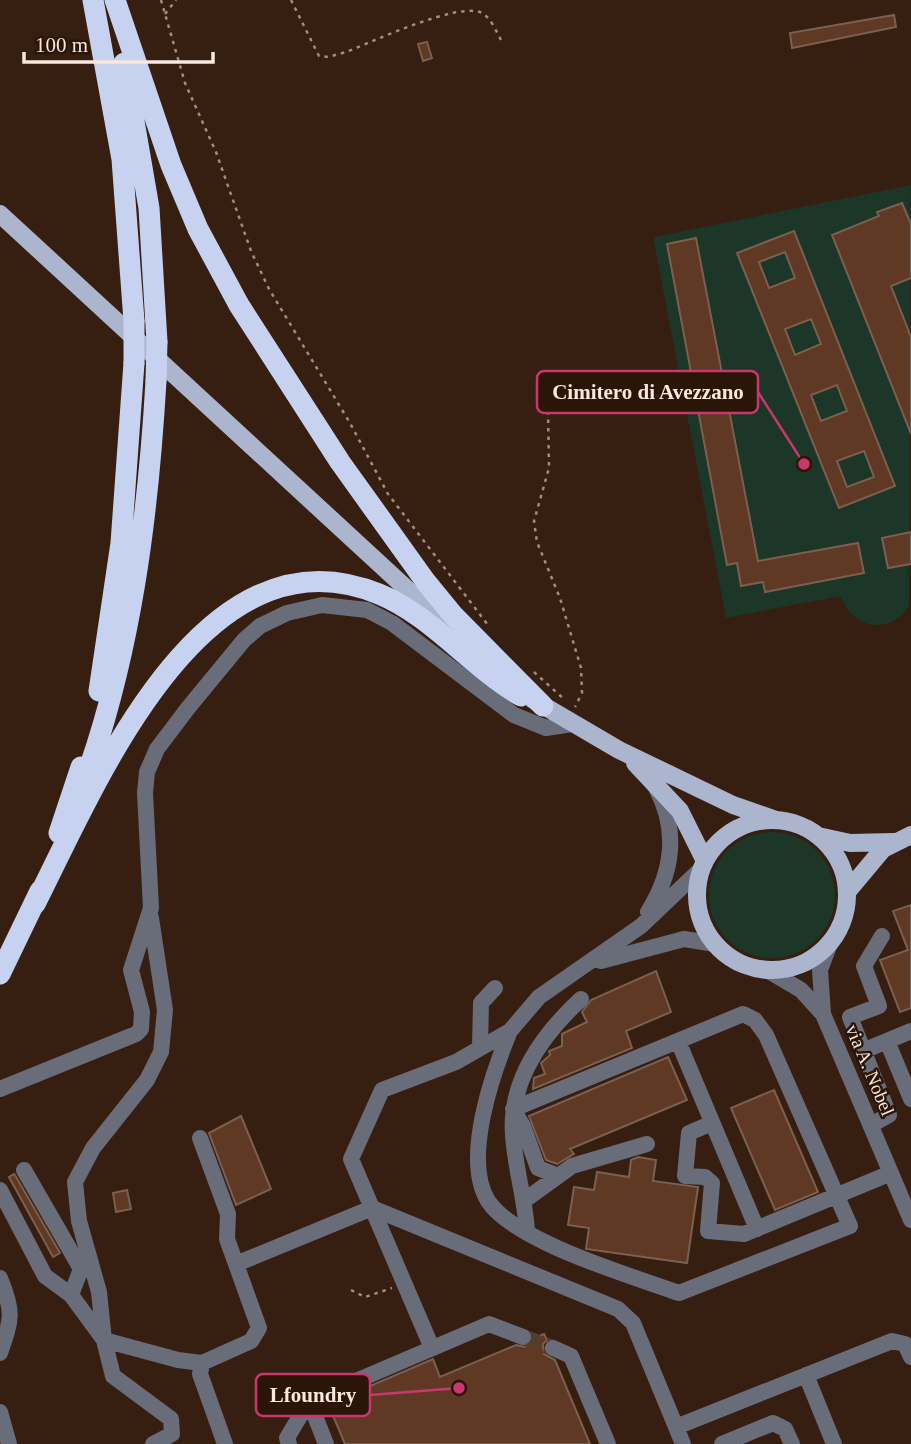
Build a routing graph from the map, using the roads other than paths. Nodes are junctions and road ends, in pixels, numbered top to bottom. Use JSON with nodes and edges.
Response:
{"nodes":[{"id":1,"x":87,"y":0,"type":"edge"},
{"id":2,"x":93,"y":0,"type":"edge"},
{"id":3,"x":113,"y":0,"type":"edge"},
{"id":4,"x":104,"y":58,"type":"junction"},
{"id":5,"x":0,"y":214,"type":"edge"},
{"id":6,"x":543,"y":706,"type":"junction"},
{"id":7,"x":572,"y":724,"type":"junction"},
{"id":8,"x":619,"y":750,"type":"junction"},
{"id":9,"x":647,"y":774,"type":"junction"},
{"id":10,"x":776,"y":820,"type":"junction"},
{"id":11,"x":818,"y":836,"type":"junction"},
{"id":12,"x":903,"y":839,"type":"edge"},
{"id":13,"x":703,"y":864,"type":"junction"},
{"id":14,"x":847,"y":892,"type":"junction"},
{"id":15,"x":35,"y":904,"type":"junction"},
{"id":16,"x":150,"y":916,"type":"junction"},
{"id":17,"x":631,"y":934,"type":"junction"},
{"id":18,"x":883,"y":936,"type":"dead end"},
{"id":19,"x":831,"y":941,"type":"junction"},
{"id":20,"x":715,"y":944,"type":"junction"},
{"id":21,"x":585,"y":966,"type":"junction"},
{"id":22,"x":767,"y":970,"type":"junction"},
{"id":23,"x":0,"y":974,"type":"edge"},
{"id":24,"x":495,"y":988,"type":"dead end"},
{"id":25,"x":581,"y":999,"type":"dead end"},
{"id":26,"x":823,"y":1014,"type":"junction"},
{"id":27,"x":510,"y":1031,"type":"junction"},
{"id":28,"x":911,"y":1031,"type":"edge"},
{"id":29,"x":678,"y":1041,"type":"junction"},
{"id":30,"x":887,"y":1041,"type":"junction"},
{"id":31,"x":480,"y":1047,"type":"junction"},
{"id":32,"x":863,"y":1051,"type":"junction"},
{"id":33,"x":0,"y":1089,"type":"edge"},
{"id":34,"x":911,"y":1099,"type":"edge"},
{"id":35,"x":513,"y":1109,"type":"junction"},
{"id":36,"x":712,"y":1123,"type":"junction"},
{"id":37,"x":871,"y":1125,"type":"junction"},
{"id":38,"x":200,"y":1138,"type":"dead end"},
{"id":39,"x":647,"y":1144,"type":"dead end"},
{"id":40,"x":24,"y":1170,"type":"dead end"},
{"id":41,"x":891,"y":1173,"type":"junction"},
{"id":42,"x":558,"y":1176,"type":"junction"},
{"id":43,"x":0,"y":1190,"type":"edge"},
{"id":44,"x":837,"y":1198,"type":"junction"},
{"id":45,"x":526,"y":1200,"type":"junction"},
{"id":46,"x":372,"y":1208,"type":"junction"},
{"id":47,"x":911,"y":1220,"type":"edge"},
{"id":48,"x":757,"y":1229,"type":"junction"},
{"id":49,"x":527,"y":1231,"type":"junction"},
{"id":50,"x":236,"y":1264,"type":"junction"},
{"id":51,"x":0,"y":1278,"type":"edge"},
{"id":52,"x":71,"y":1295,"type":"junction"},
{"id":53,"x":523,"y":1337,"type":"tunnel mouth"},
{"id":54,"x":104,"y":1340,"type":"junction"},
{"id":55,"x":432,"y":1348,"type":"junction"},
{"id":56,"x":553,"y":1348,"type":"tunnel mouth"},
{"id":57,"x":0,"y":1353,"type":"edge"},
{"id":58,"x":911,"y":1357,"type":"edge"},
{"id":59,"x":202,"y":1363,"type":"junction"},
{"id":60,"x":806,"y":1375,"type":"junction"},
{"id":61,"x":309,"y":1401,"type":"junction"},
{"id":62,"x":0,"y":1412,"type":"edge"},
{"id":63,"x":676,"y":1427,"type":"junction"},
{"id":64,"x":221,"y":1443,"type":"edge"},
{"id":65,"x":9,"y":1444,"type":"edge"},
{"id":66,"x":153,"y":1444,"type":"edge"},
{"id":67,"x":289,"y":1444,"type":"edge"},
{"id":68,"x":326,"y":1444,"type":"edge"},
{"id":69,"x":608,"y":1444,"type":"edge"},
{"id":70,"x":683,"y":1444,"type":"edge"},
{"id":71,"x":722,"y":1444,"type":"edge"},
{"id":72,"x":792,"y":1444,"type":"edge"},
{"id":73,"x":834,"y":1444,"type":"edge"}],
"edges":[{"from":1,"to":4,"type":"highway"},
{"from":2,"to":4,"type":"highway"},
{"from":3,"to":6,"type":"highway"},
{"from":3,"to":15,"type":"highway","bridge":true},
{"from":4,"to":15,"type":"highway","bridge":true},
{"from":5,"to":6,"type":"main road"},
{"from":6,"to":7,"type":"main road"},
{"from":6,"to":15,"type":"highway"},
{"from":7,"to":8,"type":"main road"},
{"from":7,"to":16,"type":"street"},
{"from":8,"to":9,"type":"main road"},
{"from":8,"to":10,"type":"main road"},
{"from":9,"to":13,"type":"main road"},
{"from":9,"to":17,"type":"street"},
{"from":10,"to":11,"type":"main road"},
{"from":10,"to":13,"type":"main road"},
{"from":11,"to":12,"type":"main road"},
{"from":11,"to":14,"type":"main road"},
{"from":12,"to":14,"type":"main road"},
{"from":13,"to":17,"type":"street"},
{"from":13,"to":20,"type":"main road"},
{"from":14,"to":19,"type":"main road"},
{"from":15,"to":23,"type":"highway"},
{"from":16,"to":33,"type":"street"},
{"from":16,"to":54,"type":"street"},
{"from":17,"to":21,"type":"street"},
{"from":18,"to":32,"type":"street"},
{"from":19,"to":22,"type":"main road"},
{"from":19,"to":26,"type":"street"},
{"from":20,"to":21,"type":"street"},
{"from":20,"to":22,"type":"main road"},
{"from":21,"to":27,"type":"street"},
{"from":22,"to":26,"type":"street"},
{"from":24,"to":31,"type":"street"},
{"from":25,"to":35,"type":"street"},
{"from":26,"to":37,"type":"street","name":"via A. Nobel"},
{"from":27,"to":31,"type":"street"},
{"from":27,"to":49,"type":"street"},
{"from":28,"to":30,"type":"street"},
{"from":29,"to":35,"type":"street"},
{"from":29,"to":36,"type":"street"},
{"from":29,"to":44,"type":"street"},
{"from":30,"to":32,"type":"street"},
{"from":30,"to":34,"type":"street"},
{"from":31,"to":46,"type":"street"},
{"from":32,"to":37,"type":"street"},
{"from":35,"to":42,"type":"street"},
{"from":35,"to":45,"type":"street"},
{"from":36,"to":48,"type":"street"},
{"from":36,"to":48,"type":"street"},
{"from":37,"to":41,"type":"street","name":"via A. Nobel"},
{"from":38,"to":50,"type":"street"},
{"from":39,"to":42,"type":"street"},
{"from":40,"to":52,"type":"street"},
{"from":41,"to":44,"type":"street"},
{"from":41,"to":47,"type":"street","name":"via A. Nobel"},
{"from":42,"to":45,"type":"street"},
{"from":43,"to":52,"type":"street"},
{"from":44,"to":48,"type":"street"},
{"from":44,"to":49,"type":"street"},
{"from":45,"to":49,"type":"street"},
{"from":46,"to":50,"type":"street"},
{"from":46,"to":55,"type":"street"},
{"from":46,"to":63,"type":"street"},
{"from":50,"to":59,"type":"street"},
{"from":51,"to":57,"type":"street"},
{"from":52,"to":54,"type":"street"},
{"from":53,"to":55,"type":"street"},
{"from":54,"to":59,"type":"street"},
{"from":54,"to":66,"type":"street"},
{"from":55,"to":61,"type":"street"},
{"from":56,"to":69,"type":"street"},
{"from":58,"to":60,"type":"street"},
{"from":59,"to":64,"type":"street"},
{"from":60,"to":63,"type":"street"},
{"from":60,"to":73,"type":"street"},
{"from":61,"to":67,"type":"street"},
{"from":61,"to":68,"type":"street"},
{"from":62,"to":65,"type":"street"},
{"from":63,"to":70,"type":"street"},
{"from":71,"to":72,"type":"street"}]}
